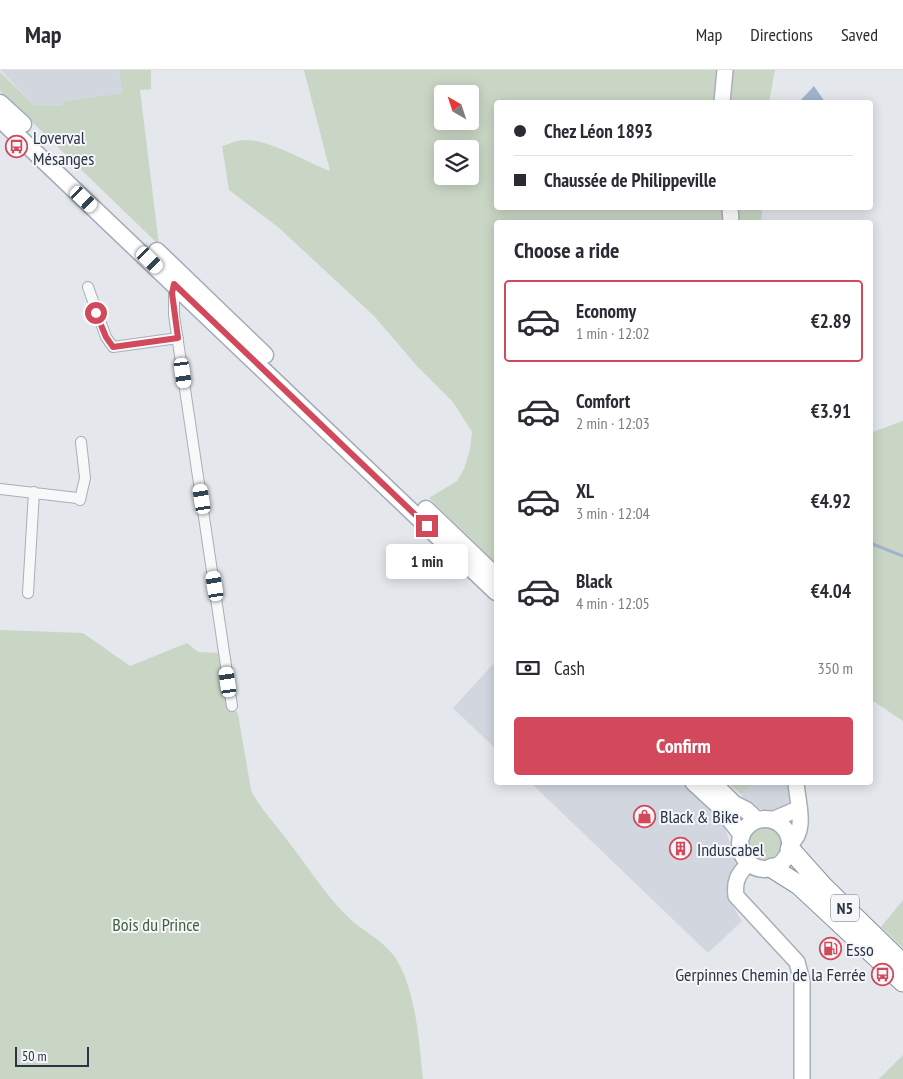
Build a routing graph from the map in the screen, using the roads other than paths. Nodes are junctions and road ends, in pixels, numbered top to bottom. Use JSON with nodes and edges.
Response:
{"nodes":[{"id":1,"x":725,"y":70,"type":"edge"},
{"id":2,"x":722,"y":100,"type":"edge"},
{"id":3,"x":0,"y":103,"type":"edge"},
{"id":4,"x":0,"y":119,"type":"edge"},
{"id":5,"x":174,"y":284,"type":"junction"},
{"id":6,"x":88,"y":288,"type":"dead end"},
{"id":7,"x":178,"y":338,"type":"junction"},
{"id":8,"x":81,"y":442,"type":"dead end"},
{"id":9,"x":0,"y":489,"type":"edge"},
{"id":10,"x":34,"y":492,"type":"junction"},
{"id":11,"x":494,"y":574,"type":"edge"},
{"id":12,"x":494,"y":590,"type":"edge"},
{"id":13,"x":28,"y":593,"type":"dead end"},
{"id":14,"x":232,"y":706,"type":"dead end"},
{"id":15,"x":696,"y":785,"type":"edge"},
{"id":16,"x":715,"y":785,"type":"edge"},
{"id":17,"x":796,"y":785,"type":"edge"},
{"id":18,"x":798,"y":809,"type":"junction"},
{"id":19,"x":765,"y":820,"type":"junction"},
{"id":20,"x":742,"y":835,"type":"junction"},
{"id":21,"x":790,"y":846,"type":"junction"},
{"id":22,"x":749,"y":863,"type":"junction"},
{"id":23,"x":772,"y":868,"type":"junction"},
{"id":24,"x":903,"y":965,"type":"edge"},
{"id":25,"x":903,"y":982,"type":"edge"},
{"id":26,"x":802,"y":1079,"type":"edge"}],
"edges":[{"from":1,"to":2,"type":"street"},
{"from":3,"to":11,"type":"main road"},
{"from":4,"to":5,"type":"main road"},
{"from":5,"to":7,"type":"street"},
{"from":5,"to":12,"type":"main road"},
{"from":6,"to":7,"type":"street"},
{"from":7,"to":14,"type":"street"},
{"from":8,"to":10,"type":"street"},
{"from":9,"to":10,"type":"street"},
{"from":10,"to":13,"type":"street"},
{"from":15,"to":20,"type":"main road"},
{"from":16,"to":19,"type":"main road","number":"N5"},
{"from":17,"to":18,"type":"street"},
{"from":18,"to":19,"type":"street"},
{"from":18,"to":21,"type":"street"},
{"from":19,"to":20,"type":"main road"},
{"from":19,"to":21,"type":"main road","number":"N5"},
{"from":20,"to":22,"type":"main road"},
{"from":21,"to":23,"type":"main road"},
{"from":21,"to":24,"type":"highway","number":"N5"},
{"from":22,"to":23,"type":"main road","number":"N5"},
{"from":22,"to":26,"type":"street"},
{"from":23,"to":25,"type":"highway","number":"N5"}]}
